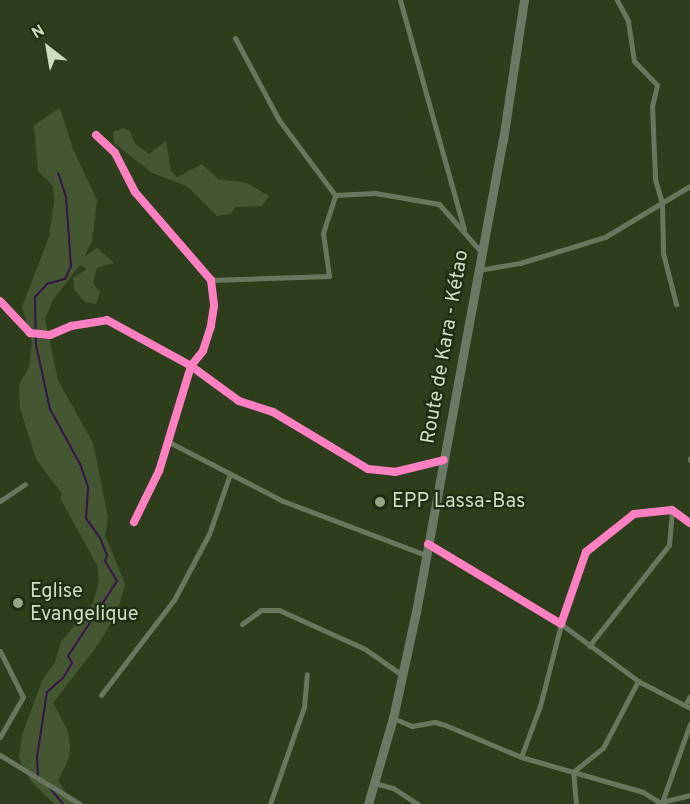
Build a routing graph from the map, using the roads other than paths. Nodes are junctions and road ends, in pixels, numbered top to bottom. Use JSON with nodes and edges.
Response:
{"nodes":[{"id":1,"x":400,"y":0,"type":"edge"},
{"id":2,"x":524,"y":0,"type":"edge"},
{"id":3,"x":617,"y":0,"type":"edge"},
{"id":4,"x":235,"y":38,"type":"dead end"},
{"id":5,"x":96,"y":135,"type":"dead end"},
{"id":6,"x":690,"y":186,"type":"edge"},
{"id":7,"x":335,"y":195,"type":"junction"},
{"id":8,"x":662,"y":204,"type":"junction"},
{"id":9,"x":464,"y":229,"type":"junction"},
{"id":10,"x":482,"y":253,"type":"junction"},
{"id":11,"x":478,"y":270,"type":"junction"},
{"id":12,"x":211,"y":280,"type":"junction"},
{"id":13,"x":0,"y":301,"type":"edge"},
{"id":14,"x":676,"y":304,"type":"dead end"},
{"id":15,"x":191,"y":366,"type":"junction"},
{"id":16,"x":169,"y":442,"type":"junction"},
{"id":17,"x":444,"y":460,"type":"junction"},
{"id":18,"x":230,"y":474,"type":"junction"},
{"id":19,"x":25,"y":484,"type":"dead end"},
{"id":20,"x":0,"y":501,"type":"edge"},
{"id":21,"x":672,"y":510,"type":"junction"},
{"id":22,"x":134,"y":522,"type":"dead end"},
{"id":23,"x":690,"y":523,"type":"edge"},
{"id":24,"x":428,"y":544,"type":"junction"},
{"id":25,"x":426,"y":555,"type":"junction"},
{"id":26,"x":242,"y":624,"type":"dead end"},
{"id":27,"x":561,"y":624,"type":"junction"},
{"id":28,"x":589,"y":646,"type":"junction"},
{"id":29,"x":0,"y":651,"type":"edge"},
{"id":30,"x":307,"y":674,"type":"dead end"},
{"id":31,"x":402,"y":675,"type":"junction"},
{"id":32,"x":638,"y":681,"type":"junction"},
{"id":33,"x":101,"y":695,"type":"dead end"},
{"id":34,"x":690,"y":696,"type":"edge"},
{"id":35,"x":688,"y":707,"type":"edge"},
{"id":36,"x":393,"y":718,"type":"junction"},
{"id":37,"x":690,"y":724,"type":"edge"},
{"id":38,"x":0,"y":737,"type":"edge"},
{"id":39,"x":0,"y":755,"type":"edge"},
{"id":40,"x":521,"y":757,"type":"junction"},
{"id":41,"x":573,"y":772,"type":"junction"},
{"id":42,"x":374,"y":783,"type":"junction"},
{"id":43,"x":690,"y":795,"type":"edge"},
{"id":44,"x":662,"y":803,"type":"edge"},
{"id":45,"x":80,"y":804,"type":"edge"},
{"id":46,"x":270,"y":804,"type":"edge"},
{"id":47,"x":368,"y":804,"type":"edge"},
{"id":48,"x":418,"y":804,"type":"edge"},
{"id":49,"x":576,"y":804,"type":"edge"}],
"edges":[{"from":1,"to":9,"type":"street"},
{"from":2,"to":10,"type":"main road","name":"Route de Kara - Kétao"},
{"from":3,"to":8,"type":"street"},
{"from":4,"to":7,"type":"street"},
{"from":5,"to":12,"type":"street"},
{"from":6,"to":8,"type":"street"},
{"from":7,"to":9,"type":"street"},
{"from":7,"to":12,"type":"street"},
{"from":8,"to":11,"type":"street"},
{"from":8,"to":14,"type":"street"},
{"from":9,"to":10,"type":"street"},
{"from":10,"to":11,"type":"main road","name":"Route de Kara - Kétao"},
{"from":11,"to":17,"type":"main road","name":"Route de Kara - Kétao"},
{"from":12,"to":15,"type":"street"},
{"from":13,"to":15,"type":"street"},
{"from":15,"to":16,"type":"street"},
{"from":15,"to":17,"type":"street"},
{"from":16,"to":18,"type":"street"},
{"from":16,"to":22,"type":"street"},
{"from":17,"to":24,"type":"main road","name":"Route de Kara - Kétao"},
{"from":18,"to":25,"type":"street"},
{"from":18,"to":33,"type":"street"},
{"from":19,"to":20,"type":"street"},
{"from":21,"to":23,"type":"street"},
{"from":21,"to":27,"type":"street"},
{"from":21,"to":28,"type":"street"},
{"from":24,"to":25,"type":"main road","name":"Route de Kara - Kétao"},
{"from":24,"to":27,"type":"street"},
{"from":25,"to":31,"type":"main road","name":"Route de Kara - Kétao"},
{"from":26,"to":31,"type":"street"},
{"from":27,"to":28,"type":"street"},
{"from":27,"to":40,"type":"street"},
{"from":28,"to":32,"type":"street"},
{"from":29,"to":38,"type":"street"},
{"from":30,"to":46,"type":"street"},
{"from":31,"to":36,"type":"main road","name":"Route de Kara - Kétao"},
{"from":32,"to":35,"type":"street"},
{"from":32,"to":41,"type":"street"},
{"from":34,"to":35,"type":"street"},
{"from":36,"to":40,"type":"street"},
{"from":36,"to":42,"type":"main road","name":"Route de Kara - Kétao"},
{"from":37,"to":44,"type":"street"},
{"from":39,"to":45,"type":"street"},
{"from":40,"to":41,"type":"street"},
{"from":41,"to":44,"type":"street"},
{"from":41,"to":49,"type":"street"},
{"from":42,"to":47,"type":"main road","name":"Route de Kara - Kétao"},
{"from":42,"to":48,"type":"street"},
{"from":43,"to":44,"type":"street"}]}
